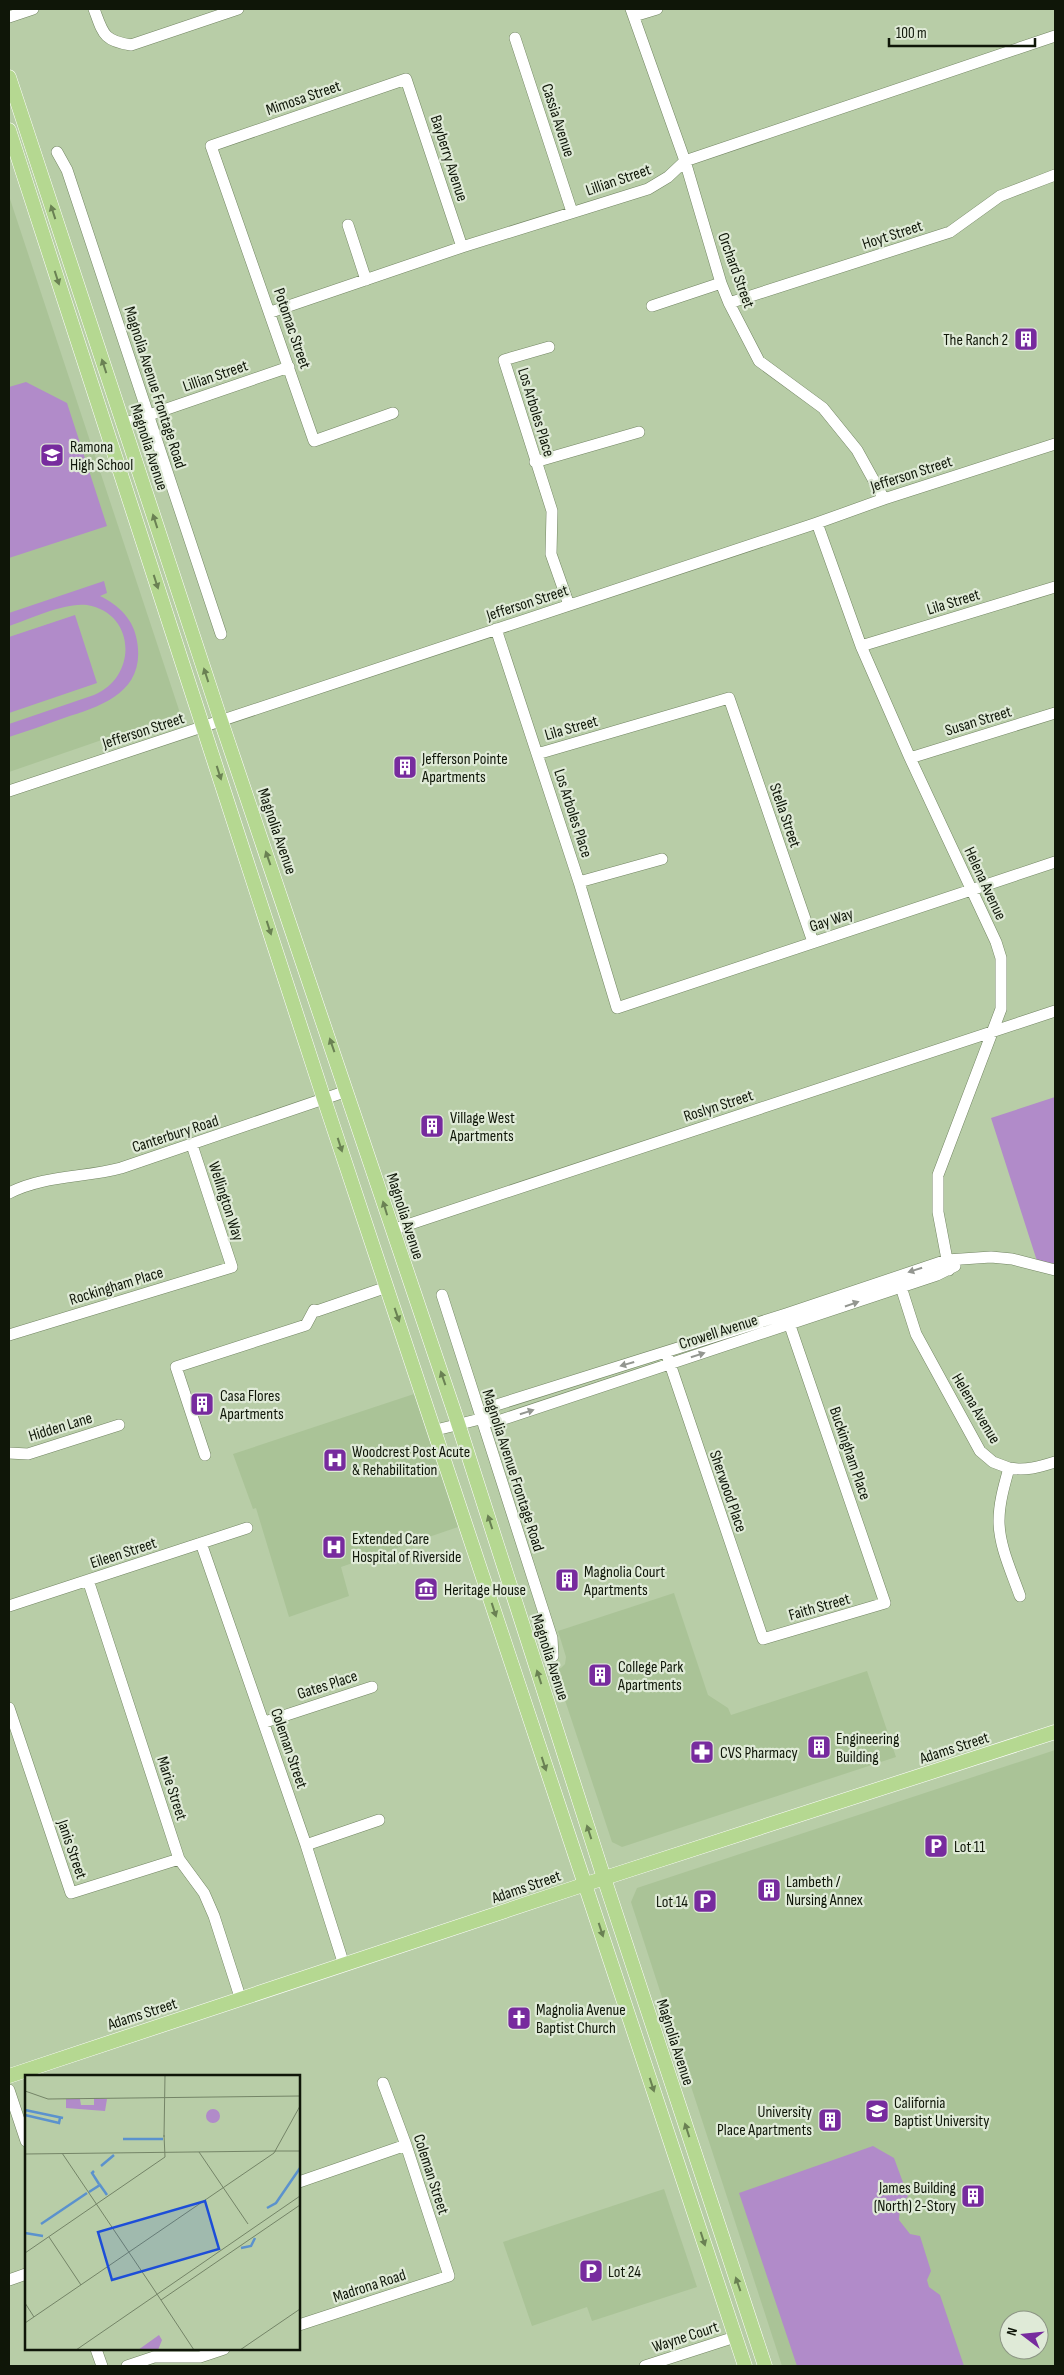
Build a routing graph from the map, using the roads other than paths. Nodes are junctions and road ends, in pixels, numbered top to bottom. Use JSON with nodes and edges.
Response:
{"nodes":[{"id":1,"x":33,"y":9,"type":"edge"},
{"id":2,"x":94,"y":9,"type":"edge"},
{"id":3,"x":238,"y":9,"type":"edge"},
{"id":4,"x":657,"y":9,"type":"edge"},
{"id":5,"x":632,"y":13,"type":"edge"},
{"id":6,"x":9,"y":17,"type":"edge"},
{"id":7,"x":1055,"y":36,"type":"edge"},
{"id":8,"x":515,"y":38,"type":"dead end"},
{"id":9,"x":9,"y":77,"type":"edge"},
{"id":10,"x":406,"y":79,"type":"joint"},
{"id":11,"x":9,"y":130,"type":"edge"},
{"id":12,"x":211,"y":146,"type":"joint"},
{"id":13,"x":57,"y":152,"type":"dead end"},
{"id":14,"x":685,"y":161,"type":"junction"},
{"id":15,"x":1055,"y":175,"type":"edge"},
{"id":16,"x":572,"y":212,"type":"junction"},
{"id":17,"x":348,"y":225,"type":"dead end"},
{"id":18,"x":462,"y":247,"type":"junction"},
{"id":19,"x":366,"y":280,"type":"junction"},
{"id":20,"x":721,"y":283,"type":"junction"},
{"id":21,"x":729,"y":303,"type":"junction"},
{"id":22,"x":652,"y":306,"type":"dead end"},
{"id":23,"x":271,"y":312,"type":"junction"},
{"id":24,"x":550,"y":347,"type":"dead end"},
{"id":25,"x":289,"y":366,"type":"junction"},
{"id":26,"x":393,"y":413,"type":"dead end"},
{"id":27,"x":148,"y":415,"type":"junction"},
{"id":28,"x":124,"y":424,"type":"junction"},
{"id":29,"x":639,"y":432,"type":"dead end"},
{"id":30,"x":1055,"y":444,"type":"edge"},
{"id":31,"x":536,"y":462,"type":"junction"},
{"id":32,"x":884,"y":499,"type":"junction"},
{"id":33,"x":816,"y":523,"type":"junction"},
{"id":34,"x":1055,"y":588,"type":"edge"},
{"id":35,"x":569,"y":605,"type":"junction"},
{"id":36,"x":496,"y":629,"type":"junction"},
{"id":37,"x":221,"y":634,"type":"dead end"},
{"id":38,"x":861,"y":646,"type":"junction"},
{"id":39,"x":729,"y":698,"type":"joint"},
{"id":40,"x":1055,"y":714,"type":"edge"},
{"id":41,"x":221,"y":721,"type":"junction"},
{"id":42,"x":204,"y":727,"type":"junction"},
{"id":43,"x":537,"y":754,"type":"junction"},
{"id":44,"x":910,"y":758,"type":"junction"},
{"id":45,"x":9,"y":791,"type":"edge"},
{"id":46,"x":662,"y":859,"type":"dead end"},
{"id":47,"x":1055,"y":862,"type":"edge"},
{"id":48,"x":579,"y":882,"type":"junction"},
{"id":49,"x":971,"y":890,"type":"junction"},
{"id":50,"x":812,"y":942,"type":"junction"},
{"id":51,"x":617,"y":1008,"type":"joint"},
{"id":52,"x":1055,"y":1011,"type":"edge"},
{"id":53,"x":994,"y":1032,"type":"junction"},
{"id":54,"x":348,"y":1091,"type":"junction"},
{"id":55,"x":324,"y":1098,"type":"junction"},
{"id":56,"x":192,"y":1146,"type":"junction"},
{"id":57,"x":9,"y":1193,"type":"edge"},
{"id":58,"x":392,"y":1230,"type":"junction"},
{"id":59,"x":948,"y":1265,"type":"junction"},
{"id":60,"x":232,"y":1267,"type":"joint"},
{"id":61,"x":1055,"y":1270,"type":"edge"},
{"id":62,"x":387,"y":1286,"type":"junction"},
{"id":63,"x":901,"y":1287,"type":"junction"},
{"id":64,"x":442,"y":1295,"type":"dead end"},
{"id":65,"x":786,"y":1314,"type":"junction"},
{"id":66,"x":790,"y":1325,"type":"junction"},
{"id":67,"x":9,"y":1335,"type":"edge"},
{"id":68,"x":666,"y":1352,"type":"junction"},
{"id":69,"x":670,"y":1364,"type":"junction"},
{"id":70,"x":480,"y":1419,"type":"junction"},
{"id":71,"x":458,"y":1424,"type":"junction"},
{"id":72,"x":119,"y":1425,"type":"dead end"},
{"id":73,"x":436,"y":1430,"type":"junction"},
{"id":74,"x":9,"y":1453,"type":"edge"},
{"id":75,"x":205,"y":1456,"type":"dead end"},
{"id":76,"x":1055,"y":1462,"type":"edge"},
{"id":77,"x":1009,"y":1468,"type":"junction"},
{"id":78,"x":247,"y":1528,"type":"dead end"},
{"id":79,"x":201,"y":1542,"type":"junction"},
{"id":80,"x":88,"y":1580,"type":"junction"},
{"id":81,"x":1020,"y":1596,"type":"dead end"},
{"id":82,"x":885,"y":1603,"type":"joint"},
{"id":83,"x":9,"y":1606,"type":"edge"},
{"id":84,"x":763,"y":1639,"type":"joint"},
{"id":85,"x":553,"y":1656,"type":"dead end"},
{"id":86,"x":372,"y":1687,"type":"dead end"},
{"id":87,"x":9,"y":1708,"type":"edge"},
{"id":88,"x":264,"y":1722,"type":"junction"},
{"id":89,"x":1055,"y":1732,"type":"edge"},
{"id":90,"x":379,"y":1820,"type":"dead end"},
{"id":91,"x":306,"y":1845,"type":"junction"},
{"id":92,"x":179,"y":1859,"type":"junction"},
{"id":93,"x":604,"y":1878,"type":"junction"},
{"id":94,"x":586,"y":1884,"type":"junction"},
{"id":95,"x":344,"y":1965,"type":"junction"},
{"id":96,"x":241,"y":2000,"type":"junction"},
{"id":97,"x":9,"y":2076,"type":"edge"},
{"id":98,"x":383,"y":2083,"type":"dead end"},
{"id":99,"x":9,"y":2090,"type":"edge"},
{"id":100,"x":25,"y":2138,"type":"edge"},
{"id":101,"x":406,"y":2145,"type":"junction"},
{"id":102,"x":300,"y":2182,"type":"edge"},
{"id":103,"x":25,"y":2274,"type":"edge"},
{"id":104,"x":449,"y":2276,"type":"joint"},
{"id":105,"x":9,"y":2280,"type":"edge"},
{"id":106,"x":300,"y":2325,"type":"edge"},
{"id":107,"x":753,"y":2330,"type":"junction"},
{"id":108,"x":735,"y":2337,"type":"junction"},
{"id":109,"x":96,"y":2350,"type":"edge"},
{"id":110,"x":221,"y":2350,"type":"edge"},
{"id":111,"x":102,"y":2366,"type":"edge"},
{"id":112,"x":127,"y":2366,"type":"edge"},
{"id":113,"x":646,"y":2366,"type":"edge"},
{"id":114,"x":745,"y":2366,"type":"edge"},
{"id":115,"x":766,"y":2366,"type":"edge"}],
"edges":[{"from":1,"to":6,"type":"street"},
{"from":2,"to":3,"type":"street"},
{"from":4,"to":5,"type":"street"},
{"from":5,"to":14,"type":"street","name":"Orchard Street"},
{"from":7,"to":14,"type":"street","name":"Lillian Street"},
{"from":8,"to":16,"type":"street","name":"Cassia Avenue"},
{"from":28,"to":9,"type":"main road","name":"Magnolia Avenue","one_way":true},
{"from":10,"to":12,"type":"street","name":"Mimosa Street"},
{"from":10,"to":18,"type":"street","name":"Bayberry Avenue"},
{"from":11,"to":42,"type":"main road","one_way":true},
{"from":12,"to":23,"type":"street","name":"Potomac Street"},
{"from":13,"to":27,"type":"street","name":"Magnolia Avenue Frontage Road"},
{"from":14,"to":16,"type":"street","name":"Lillian Street"},
{"from":14,"to":20,"type":"street","name":"Orchard Street"},
{"from":15,"to":21,"type":"street","name":"Hoyt Street"},
{"from":16,"to":18,"type":"street","name":"Lillian Street"},
{"from":17,"to":19,"type":"street"},
{"from":18,"to":19,"type":"street","name":"Lillian Street"},
{"from":19,"to":23,"type":"street","name":"Lillian Street"},
{"from":20,"to":21,"type":"street","name":"Orchard Street"},
{"from":20,"to":22,"type":"street"},
{"from":21,"to":32,"type":"street","name":"Orchard Street"},
{"from":23,"to":25,"type":"street","name":"Potomac Street"},
{"from":24,"to":31,"type":"street","name":"Los Arboles Place"},
{"from":25,"to":26,"type":"street","name":"Potomac Street"},
{"from":25,"to":27,"type":"street","name":"Lillian Street"},
{"from":27,"to":28,"type":"street","name":"Lillian Street"},
{"from":27,"to":37,"type":"street","name":"Magnolia Avenue Frontage Road"},
{"from":41,"to":28,"type":"main road","name":"Magnolia Avenue","one_way":true},
{"from":29,"to":31,"type":"street"},
{"from":30,"to":32,"type":"street","name":"Jefferson Street"},
{"from":31,"to":35,"type":"street","name":"Los Arboles Place"},
{"from":32,"to":33,"type":"street","name":"Jefferson Street"},
{"from":33,"to":35,"type":"street","name":"Jefferson Street"},
{"from":33,"to":38,"type":"street","name":"Helena Avenue"},
{"from":34,"to":38,"type":"street","name":"Lila Street"},
{"from":35,"to":36,"type":"street","name":"Jefferson Street"},
{"from":36,"to":41,"type":"street","name":"Jefferson Street"},
{"from":36,"to":43,"type":"street","name":"Los Arboles Place"},
{"from":38,"to":44,"type":"street","name":"Helena Avenue"},
{"from":39,"to":43,"type":"street","name":"Lila Street"},
{"from":39,"to":50,"type":"street","name":"Stella Street"},
{"from":40,"to":44,"type":"street","name":"Susan Street"},
{"from":41,"to":42,"type":"street","name":"Jefferson Street"},
{"from":54,"to":41,"type":"main road","name":"Magnolia Avenue","one_way":true},
{"from":42,"to":45,"type":"street","name":"Jefferson Street"},
{"from":42,"to":55,"type":"main road","one_way":true},
{"from":43,"to":48,"type":"street","name":"Los Arboles Place"},
{"from":44,"to":49,"type":"street","name":"Helena Avenue"},
{"from":46,"to":48,"type":"street"},
{"from":47,"to":49,"type":"street","name":"Gay Way"},
{"from":48,"to":51,"type":"street","name":"Los Arboles Place"},
{"from":49,"to":50,"type":"street","name":"Gay Way"},
{"from":49,"to":53,"type":"street","name":"Helena Avenue"},
{"from":50,"to":51,"type":"street","name":"Gay Way"},
{"from":52,"to":53,"type":"street","name":"Roslyn Street"},
{"from":53,"to":58,"type":"street","name":"Roslyn Street"},
{"from":53,"to":59,"type":"street","name":"Helena Avenue"},
{"from":54,"to":55,"type":"street","name":"Canterbury Road"},
{"from":58,"to":54,"type":"main road","name":"Magnolia Avenue","one_way":true},
{"from":55,"to":56,"type":"street","name":"Canterbury Road"},
{"from":55,"to":62,"type":"main road","one_way":true},
{"from":56,"to":57,"type":"street","name":"Canterbury Road"},
{"from":56,"to":60,"type":"street","name":"Wellington Way"},
{"from":71,"to":58,"type":"main road","name":"Magnolia Avenue","one_way":true},
{"from":59,"to":61,"type":"street","name":"Crowell Avenue"},
{"from":59,"to":63,"type":"street","name":"Crowell Avenue"},
{"from":59,"to":65,"type":"street","name":"Crowell Avenue","one_way":true},
{"from":60,"to":67,"type":"street","name":"Rockingham Place"},
{"from":62,"to":73,"type":"main road","one_way":true},
{"from":62,"to":75,"type":"street"},
{"from":66,"to":63,"type":"street","name":"Crowell Avenue","one_way":true},
{"from":63,"to":77,"type":"street","name":"Helena Avenue"},
{"from":64,"to":70,"type":"street","name":"Magnolia Avenue Frontage Road"},
{"from":65,"to":66,"type":"street","name":"Buckingham Place"},
{"from":65,"to":68,"type":"street","name":"Crowell Avenue"},
{"from":69,"to":66,"type":"street","name":"Crowell Avenue","one_way":true},
{"from":66,"to":82,"type":"street","name":"Buckingham Place"},
{"from":68,"to":69,"type":"street","name":"Sherwood Place"},
{"from":68,"to":70,"type":"street","name":"Crowell Avenue","one_way":true},
{"from":70,"to":69,"type":"street","name":"Crowell Avenue","one_way":true},
{"from":69,"to":84,"type":"street","name":"Sherwood Place"},
{"from":70,"to":71,"type":"street","name":"Crowell Avenue"},
{"from":70,"to":85,"type":"street","name":"Magnolia Avenue Frontage Road"},
{"from":71,"to":73,"type":"street","name":"Crowell Avenue"},
{"from":93,"to":71,"type":"main road","name":"Magnolia Avenue","one_way":true},
{"from":72,"to":74,"type":"street","name":"Hidden Lane"},
{"from":73,"to":94,"type":"main road","one_way":true},
{"from":76,"to":77,"type":"street"},
{"from":77,"to":81,"type":"street"},
{"from":78,"to":79,"type":"street","name":"Eileen Street"},
{"from":79,"to":80,"type":"street","name":"Eileen Street"},
{"from":79,"to":88,"type":"street","name":"Coleman Street"},
{"from":80,"to":83,"type":"street","name":"Eileen Street"},
{"from":80,"to":92,"type":"street","name":"Marie Street"},
{"from":82,"to":84,"type":"street","name":"Faith Street"},
{"from":86,"to":88,"type":"street","name":"Gates Place"},
{"from":87,"to":92,"type":"street","name":"Janis Street"},
{"from":88,"to":91,"type":"street","name":"Coleman Street"},
{"from":89,"to":93,"type":"main road","name":"Adams Street"},
{"from":90,"to":91,"type":"street"},
{"from":91,"to":95,"type":"street","name":"Coleman Street"},
{"from":92,"to":96,"type":"street","name":"Marie Street"},
{"from":93,"to":94,"type":"main road","name":"Adams Street"},
{"from":107,"to":93,"type":"main road","name":"Magnolia Avenue","one_way":true},
{"from":94,"to":95,"type":"main road","name":"Adams Street"},
{"from":94,"to":108,"type":"main road","one_way":true},
{"from":95,"to":96,"type":"main road","name":"Adams Street"},
{"from":96,"to":97,"type":"main road","name":"Adams Street"},
{"from":98,"to":101,"type":"street","name":"Coleman Street"},
{"from":99,"to":100,"type":"street"},
{"from":101,"to":102,"type":"street"},
{"from":101,"to":104,"type":"street","name":"Coleman Street"},
{"from":103,"to":105,"type":"street"},
{"from":104,"to":106,"type":"street","name":"Madrona Road"},
{"from":107,"to":108,"type":"main road"},
{"from":107,"to":115,"type":"main road","name":"Magnolia Avenue"},
{"from":108,"to":113,"type":"street","name":"Wayne Court"},
{"from":108,"to":114,"type":"main road"},
{"from":109,"to":111,"type":"street"},
{"from":110,"to":112,"type":"street"}]}
